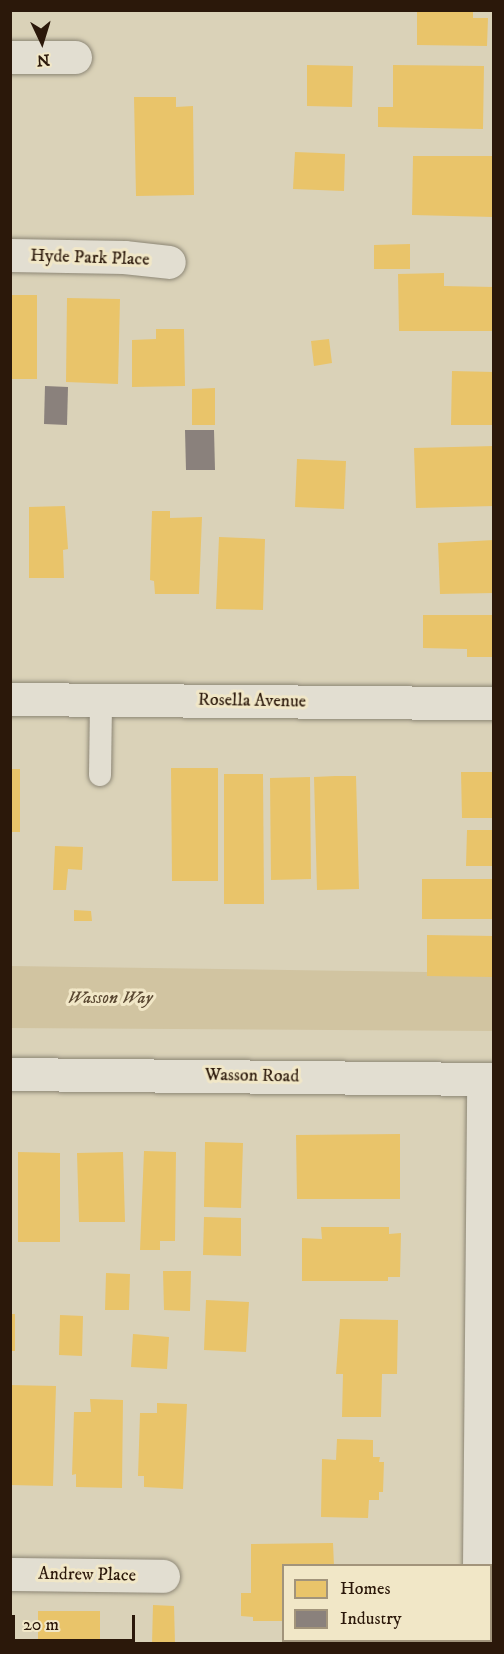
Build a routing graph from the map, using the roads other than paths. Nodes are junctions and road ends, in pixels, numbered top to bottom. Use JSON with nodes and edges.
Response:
{"nodes":[{"id":1,"x":10,"y":57,"type":"edge"},
{"id":2,"x":75,"y":57,"type":"dead end"},
{"id":3,"x":10,"y":255,"type":"edge"},
{"id":4,"x":169,"y":262,"type":"dead end"},
{"id":5,"x":10,"y":699,"type":"edge"},
{"id":6,"x":101,"y":700,"type":"junction"},
{"id":7,"x":494,"y":703,"type":"edge"},
{"id":8,"x":100,"y":775,"type":"dead end"},
{"id":9,"x":10,"y":1074,"type":"edge"},
{"id":10,"x":488,"y":1079,"type":"edge"},
{"id":11,"x":479,"y":1564,"type":"edge"},
{"id":12,"x":10,"y":1574,"type":"edge"},
{"id":13,"x":163,"y":1576,"type":"dead end"}],
"edges":[{"from":1,"to":2,"type":"street"},
{"from":3,"to":4,"type":"street","name":"Hyde Park Place"},
{"from":5,"to":6,"type":"street","name":"Rosella Avenue"},
{"from":6,"to":7,"type":"street","name":"Rosella Avenue"},
{"from":6,"to":8,"type":"lane"},
{"from":9,"to":10,"type":"street","name":"Wasson Road"},
{"from":10,"to":11,"type":"street"},
{"from":12,"to":13,"type":"street","name":"Andrew Place"}]}
